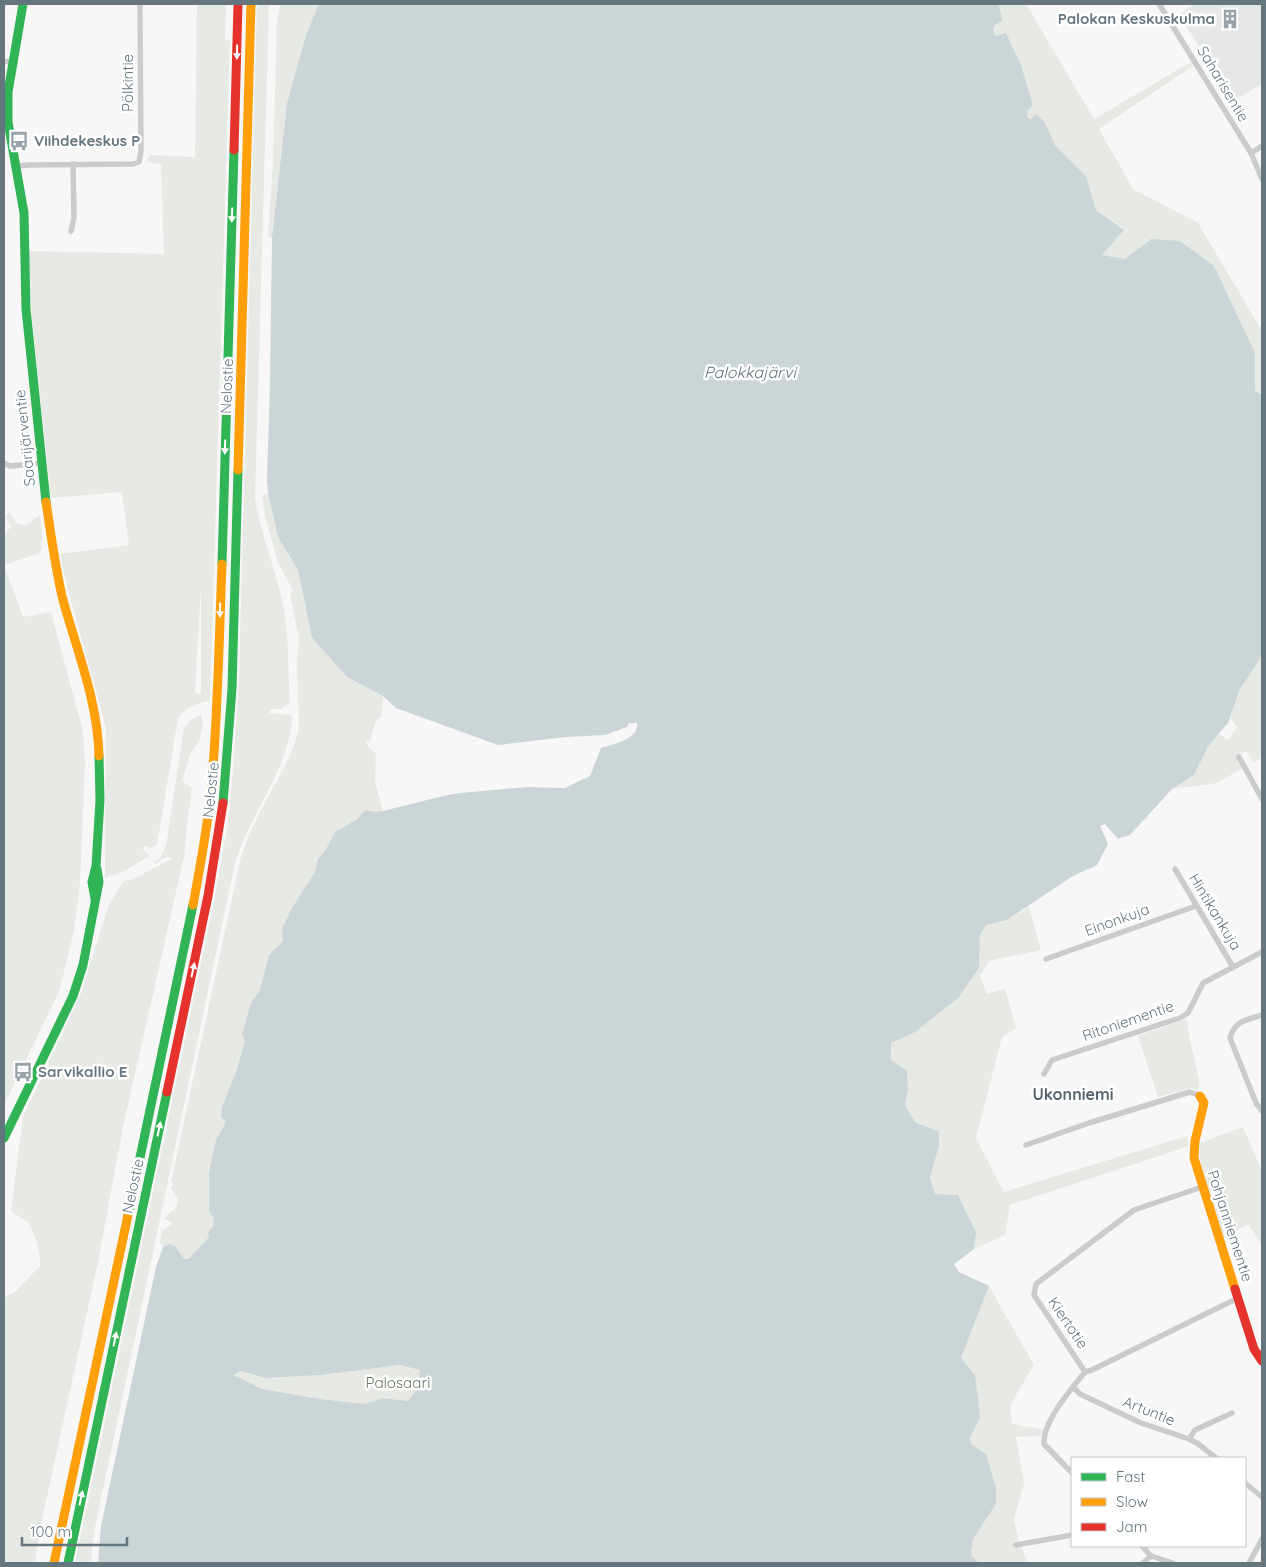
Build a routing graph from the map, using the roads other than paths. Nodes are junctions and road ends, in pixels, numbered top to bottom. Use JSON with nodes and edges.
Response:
{"nodes":[{"id":1,"x":23,"y":4,"type":"edge"},
{"id":2,"x":140,"y":4,"type":"edge"},
{"id":3,"x":238,"y":4,"type":"edge"},
{"id":4,"x":251,"y":4,"type":"edge"},
{"id":5,"x":1160,"y":4,"type":"edge"},
{"id":6,"x":4,"y":61,"type":"edge"},
{"id":7,"x":14,"y":63,"type":"junction"},
{"id":8,"x":1262,"y":146,"type":"edge"},
{"id":9,"x":1251,"y":153,"type":"junction"},
{"id":10,"x":73,"y":164,"type":"junction"},
{"id":11,"x":16,"y":166,"type":"junction"},
{"id":12,"x":1262,"y":178,"type":"edge"},
{"id":13,"x":71,"y":231,"type":"dead end"},
{"id":14,"x":4,"y":463,"type":"edge"},
{"id":15,"x":40,"y":463,"type":"junction"},
{"id":16,"x":1239,"y":757,"type":"dead end"},
{"id":17,"x":1262,"y":798,"type":"edge"},
{"id":18,"x":1175,"y":870,"type":"dead end"},
{"id":19,"x":1196,"y":906,"type":"junction"},
{"id":20,"x":1262,"y":952,"type":"edge"},
{"id":21,"x":1046,"y":959,"type":"dead end"},
{"id":22,"x":1233,"y":967,"type":"junction"},
{"id":23,"x":1262,"y":1015,"type":"edge"},
{"id":24,"x":1044,"y":1074,"type":"dead end"},
{"id":25,"x":1200,"y":1096,"type":"joint"},
{"id":26,"x":1262,"y":1111,"type":"edge"},
{"id":27,"x":4,"y":1138,"type":"edge"},
{"id":28,"x":1026,"y":1145,"type":"dead end"},
{"id":29,"x":1202,"y":1187,"type":"junction"},
{"id":30,"x":1238,"y":1298,"type":"junction"},
{"id":31,"x":1262,"y":1361,"type":"edge"},
{"id":32,"x":1085,"y":1372,"type":"junction"},
{"id":33,"x":1073,"y":1386,"type":"junction"},
{"id":34,"x":1232,"y":1413,"type":"dead end"},
{"id":35,"x":1189,"y":1439,"type":"junction"},
{"id":36,"x":1215,"y":1457,"type":"edge"},
{"id":37,"x":1071,"y":1472,"type":"edge"},
{"id":38,"x":1246,"y":1484,"type":"edge"},
{"id":39,"x":1262,"y":1497,"type":"edge"},
{"id":40,"x":1071,"y":1535,"type":"edge"},
{"id":41,"x":1262,"y":1539,"type":"edge"},
{"id":42,"x":1016,"y":1545,"type":"dead end"},
{"id":43,"x":1143,"y":1547,"type":"edge"},
{"id":44,"x":1151,"y":1556,"type":"junction"},
{"id":45,"x":54,"y":1563,"type":"edge"},
{"id":46,"x":68,"y":1563,"type":"edge"},
{"id":47,"x":1143,"y":1563,"type":"edge"},
{"id":48,"x":1173,"y":1563,"type":"edge"},
{"id":49,"x":1249,"y":1563,"type":"edge"}],
"edges":[{"from":1,"to":7,"type":"main road","name":"Saarijärventie"},
{"from":2,"to":10,"type":"street","name":"Pölkintie"},
{"from":3,"to":45,"type":"main road","name":"Nelostie","one_way":true},
{"from":46,"to":4,"type":"main road","name":"Nelostie","one_way":true},
{"from":5,"to":9,"type":"street","name":"Saharisentie"},
{"from":6,"to":7,"type":"street"},
{"from":7,"to":11,"type":"main road","name":"Saarijärventie"},
{"from":8,"to":9,"type":"street"},
{"from":9,"to":12,"type":"street","name":"Saharisentie"},
{"from":10,"to":11,"type":"street"},
{"from":10,"to":13,"type":"street"},
{"from":11,"to":15,"type":"main road","name":"Saarijärventie"},
{"from":14,"to":15,"type":"street"},
{"from":15,"to":27,"type":"main road","name":"Saarijärventie"},
{"from":16,"to":17,"type":"street"},
{"from":18,"to":19,"type":"street","name":"Hintikankuja"},
{"from":19,"to":21,"type":"street","name":"Einonkuja"},
{"from":19,"to":22,"type":"street","name":"Hintikankuja"},
{"from":20,"to":22,"type":"street","name":"Ritoniementie"},
{"from":22,"to":24,"type":"street","name":"Ritoniementie"},
{"from":23,"to":26,"type":"street"},
{"from":25,"to":28,"type":"street"},
{"from":25,"to":29,"type":"main road","name":"Pohjanniementie"},
{"from":29,"to":30,"type":"main road","name":"Pohjanniementie"},
{"from":29,"to":32,"type":"street","name":"Kiertotie"},
{"from":30,"to":31,"type":"main road","name":"Pohjanniementie"},
{"from":30,"to":32,"type":"street","name":"Kiertotie"},
{"from":32,"to":33,"type":"street"},
{"from":33,"to":35,"type":"street","name":"Artuntie"},
{"from":33,"to":37,"type":"street"},
{"from":34,"to":35,"type":"street"},
{"from":35,"to":36,"type":"street","name":"Artuntie"},
{"from":38,"to":39,"type":"street"},
{"from":40,"to":42,"type":"street"},
{"from":41,"to":49,"type":"street"},
{"from":43,"to":44,"type":"street"},
{"from":44,"to":47,"type":"street"},
{"from":44,"to":48,"type":"street"}]}
